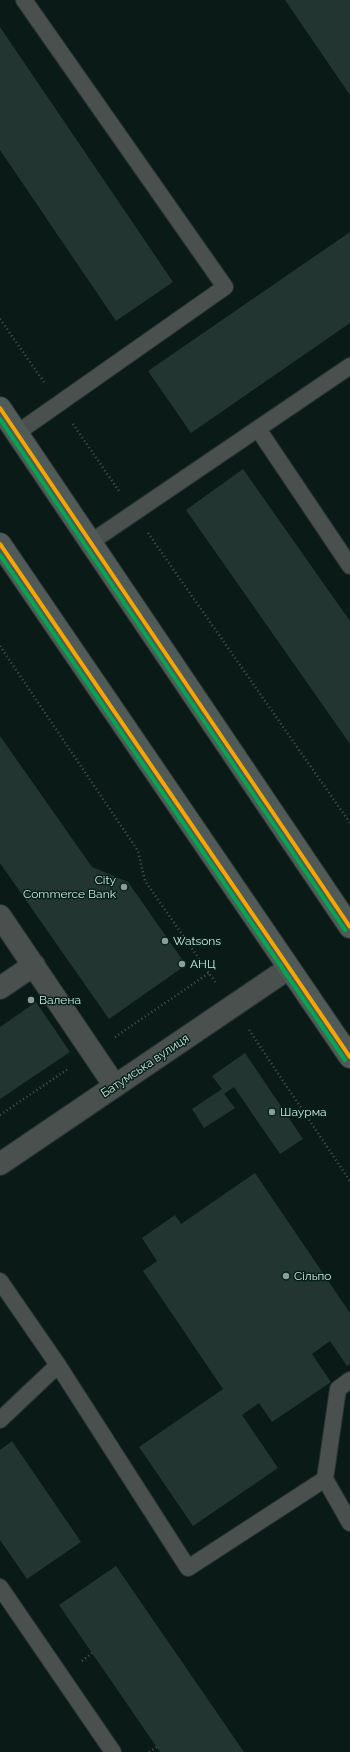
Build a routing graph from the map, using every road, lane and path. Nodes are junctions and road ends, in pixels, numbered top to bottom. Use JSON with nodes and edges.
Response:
{"nodes":[{"id":1,"x":24,"y":0,"type":"edge"},
{"id":2,"x":0,"y":319,"type":"edge"},
{"id":3,"x":350,"y":366,"type":"edge"},
{"id":4,"x":59,"y":404,"type":"junction"},
{"id":5,"x":0,"y":408,"type":"edge"},
{"id":6,"x":258,"y":429,"type":"junction"},
{"id":7,"x":17,"y":433,"type":"junction"},
{"id":8,"x":134,"y":512,"type":"junction"},
{"id":9,"x":91,"y":542,"type":"junction"},
{"id":10,"x":0,"y":544,"type":"edge"},
{"id":11,"x":350,"y":566,"type":"edge"},
{"id":12,"x":0,"y":646,"type":"edge"},
{"id":13,"x":350,"y":823,"type":"edge"},
{"id":14,"x":0,"y":916,"type":"edge"},
{"id":15,"x":349,"y":925,"type":"edge"},
{"id":16,"x":34,"y":966,"type":"junction"},
{"id":17,"x":289,"y":968,"type":"junction"},
{"id":18,"x":0,"y":988,"type":"edge"},
{"id":19,"x":233,"y":1007,"type":"junction"},
{"id":20,"x":350,"y":1057,"type":"edge"},
{"id":21,"x":115,"y":1086,"type":"junction"},
{"id":22,"x":0,"y":1164,"type":"edge"},
{"id":23,"x":350,"y":1181,"type":"edge"},
{"id":24,"x":0,"y":1281,"type":"edge"},
{"id":25,"x":58,"y":1365,"type":"junction"},
{"id":26,"x":350,"y":1380,"type":"edge"},
{"id":27,"x":0,"y":1420,"type":"edge"},
{"id":28,"x":325,"y":1479,"type":"junction"},
{"id":29,"x":350,"y":1523,"type":"edge"},
{"id":30,"x":0,"y":1587,"type":"edge"},
{"id":31,"x":157,"y":1747,"type":"dead end"},
{"id":32,"x":113,"y":1752,"type":"edge"},
{"id":33,"x":149,"y":1752,"type":"edge"}],
"edges":[{"from":1,"to":4,"type":"lane"},
{"from":2,"to":4,"type":"path"},
{"from":3,"to":6,"type":"lane"},
{"from":4,"to":7,"type":"lane"},
{"from":4,"to":8,"type":"path"},
{"from":5,"to":7,"type":"main road"},
{"from":6,"to":8,"type":"lane"},
{"from":6,"to":11,"type":"lane"},
{"from":7,"to":9,"type":"main road"},
{"from":8,"to":9,"type":"lane"},
{"from":8,"to":13,"type":"path"},
{"from":9,"to":15,"type":"main road"},
{"from":10,"to":17,"type":"main road"},
{"from":12,"to":19,"type":"path"},
{"from":14,"to":16,"type":"street"},
{"from":16,"to":18,"type":"street"},
{"from":16,"to":21,"type":"street"},
{"from":17,"to":19,"type":"street","name":"Батумська вулиця"},
{"from":17,"to":20,"type":"main road"},
{"from":19,"to":21,"type":"street","name":"Батумська вулиця"},
{"from":19,"to":23,"type":"path"},
{"from":21,"to":22,"type":"street","name":"Батумська вулиця"},
{"from":24,"to":25,"type":"lane"},
{"from":25,"to":27,"type":"lane"},
{"from":25,"to":28,"type":"lane"},
{"from":26,"to":28,"type":"lane"},
{"from":28,"to":29,"type":"lane"},
{"from":30,"to":32,"type":"lane"},
{"from":31,"to":33,"type":"path"}]}
